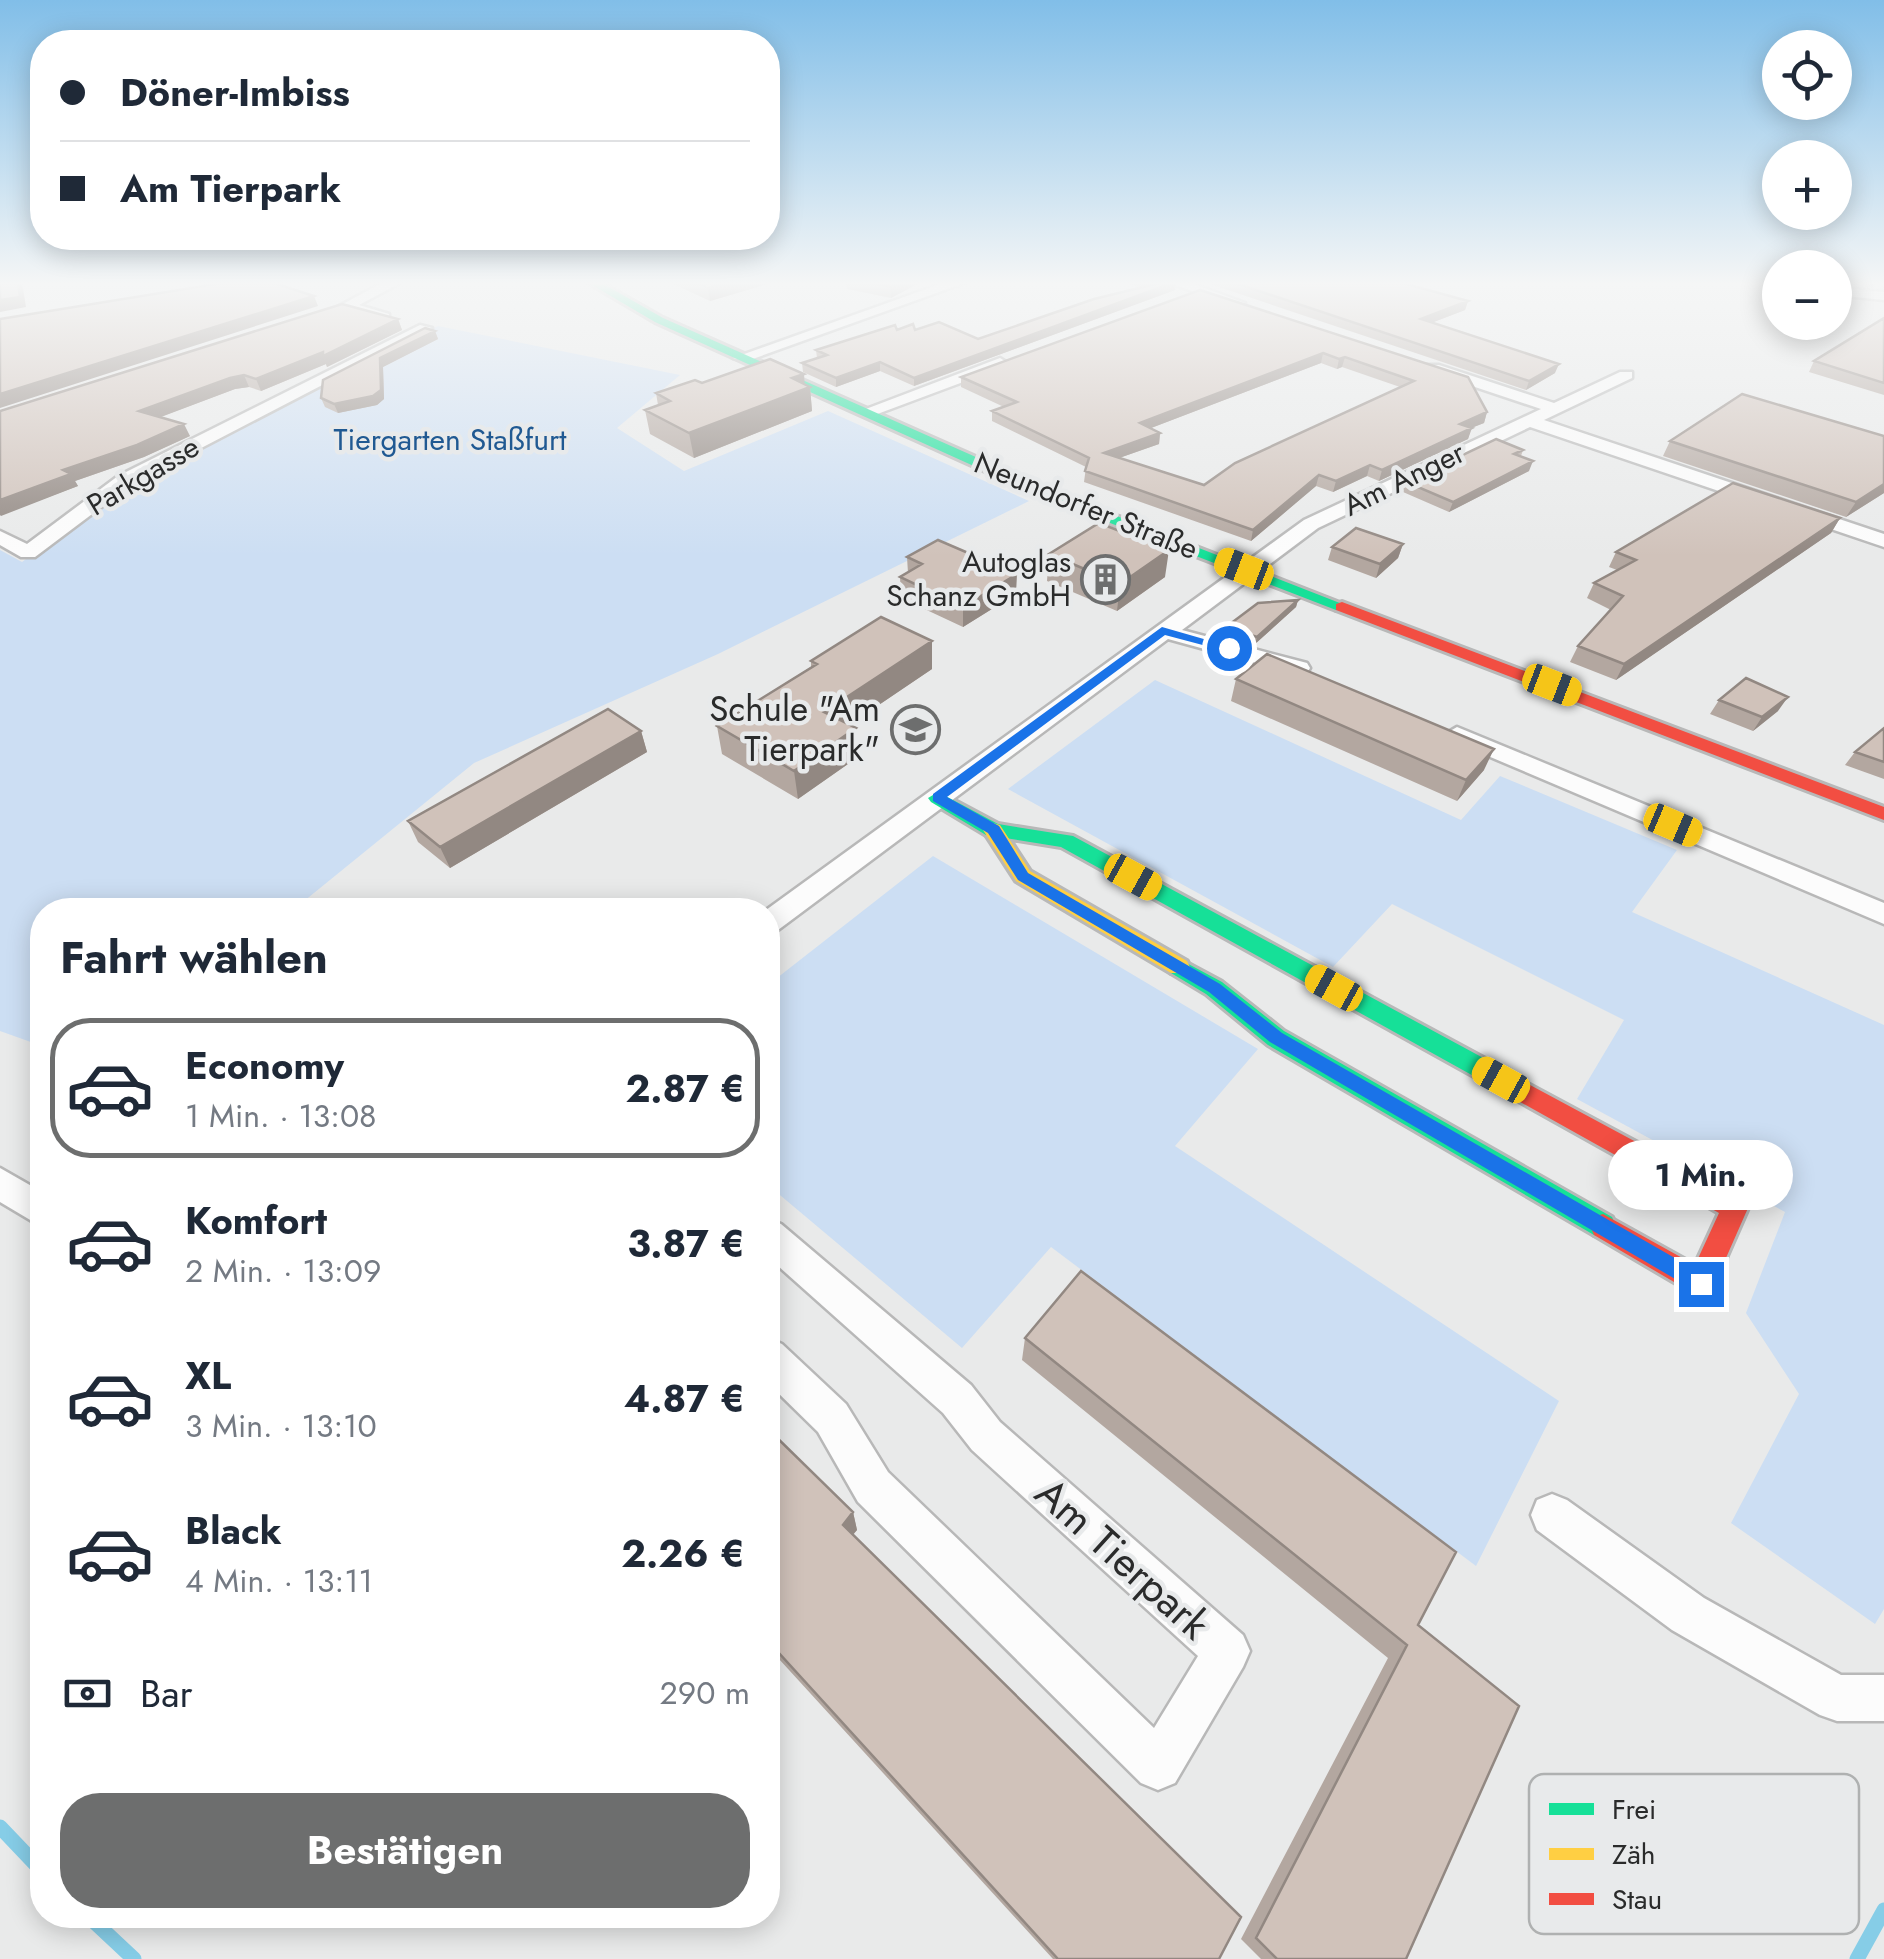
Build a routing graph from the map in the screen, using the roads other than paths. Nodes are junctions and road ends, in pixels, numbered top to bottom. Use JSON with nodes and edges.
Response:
{"nodes":[{"id":1,"x":335,"y":373,"type":"edge"},
{"id":2,"x":777,"y":373,"type":"edge"},
{"id":3,"x":972,"y":373,"type":"edge"},
{"id":4,"x":1436,"y":373,"type":"edge"},
{"id":5,"x":1626,"y":374,"type":"dead end"},
{"id":6,"x":1490,"y":407,"type":"junction"},
{"id":7,"x":1554,"y":408,"type":"junction"},
{"id":8,"x":866,"y":412,"type":"junction"},
{"id":9,"x":1526,"y":420,"type":"junction"},
{"id":10,"x":0,"y":537,"type":"edge"},
{"id":11,"x":1884,"y":541,"type":"edge"},
{"id":12,"x":1244,"y":569,"type":"junction"},
{"id":13,"x":1162,"y":631,"type":"junction"},
{"id":14,"x":1322,"y":678,"type":"edge"},
{"id":15,"x":1431,"y":724,"type":"edge"},
{"id":16,"x":938,"y":798,"type":"junction"},
{"id":17,"x":1884,"y":814,"type":"edge"},
{"id":18,"x":994,"y":830,"type":"junction"},
{"id":19,"x":780,"y":914,"type":"edge"},
{"id":20,"x":1884,"y":914,"type":"edge"},
{"id":21,"x":0,"y":1184,"type":"edge"},
{"id":22,"x":30,"y":1203,"type":"edge"},
{"id":23,"x":780,"y":1245,"type":"edge"},
{"id":24,"x":780,"y":1368,"type":"edge"},
{"id":25,"x":1552,"y":1515,"type":"dead end"},
{"id":26,"x":1884,"y":1698,"type":"edge"}],
"edges":[{"from":1,"to":10,"type":"street","name":"Parkgasse"},
{"from":2,"to":8,"type":"main road","name":"Neundorfer Straße"},
{"from":3,"to":8,"type":"street"},
{"from":4,"to":6,"type":"street"},
{"from":5,"to":7,"type":"street","name":"Am Anger"},
{"from":6,"to":7,"type":"street"},
{"from":6,"to":9,"type":"street","name":"Am Anger"},
{"from":6,"to":12,"type":"street","name":"Am Anger"},
{"from":7,"to":9,"type":"street","name":"Am Anger"},
{"from":8,"to":12,"type":"main road","name":"Neundorfer Straße"},
{"from":9,"to":11,"type":"street"},
{"from":12,"to":13,"type":"street"},
{"from":12,"to":17,"type":"main road","name":"Neundorfer Straße"},
{"from":13,"to":14,"type":"street"},
{"from":13,"to":16,"type":"street"},
{"from":15,"to":20,"type":"street"},
{"from":16,"to":18,"type":"main road"},
{"from":16,"to":19,"type":"street"},
{"from":18,"to":18,"type":"main road"},
{"from":21,"to":22,"type":"street"},
{"from":23,"to":24,"type":"street","name":"Am Tierpark"},
{"from":25,"to":26,"type":"street"}]}
